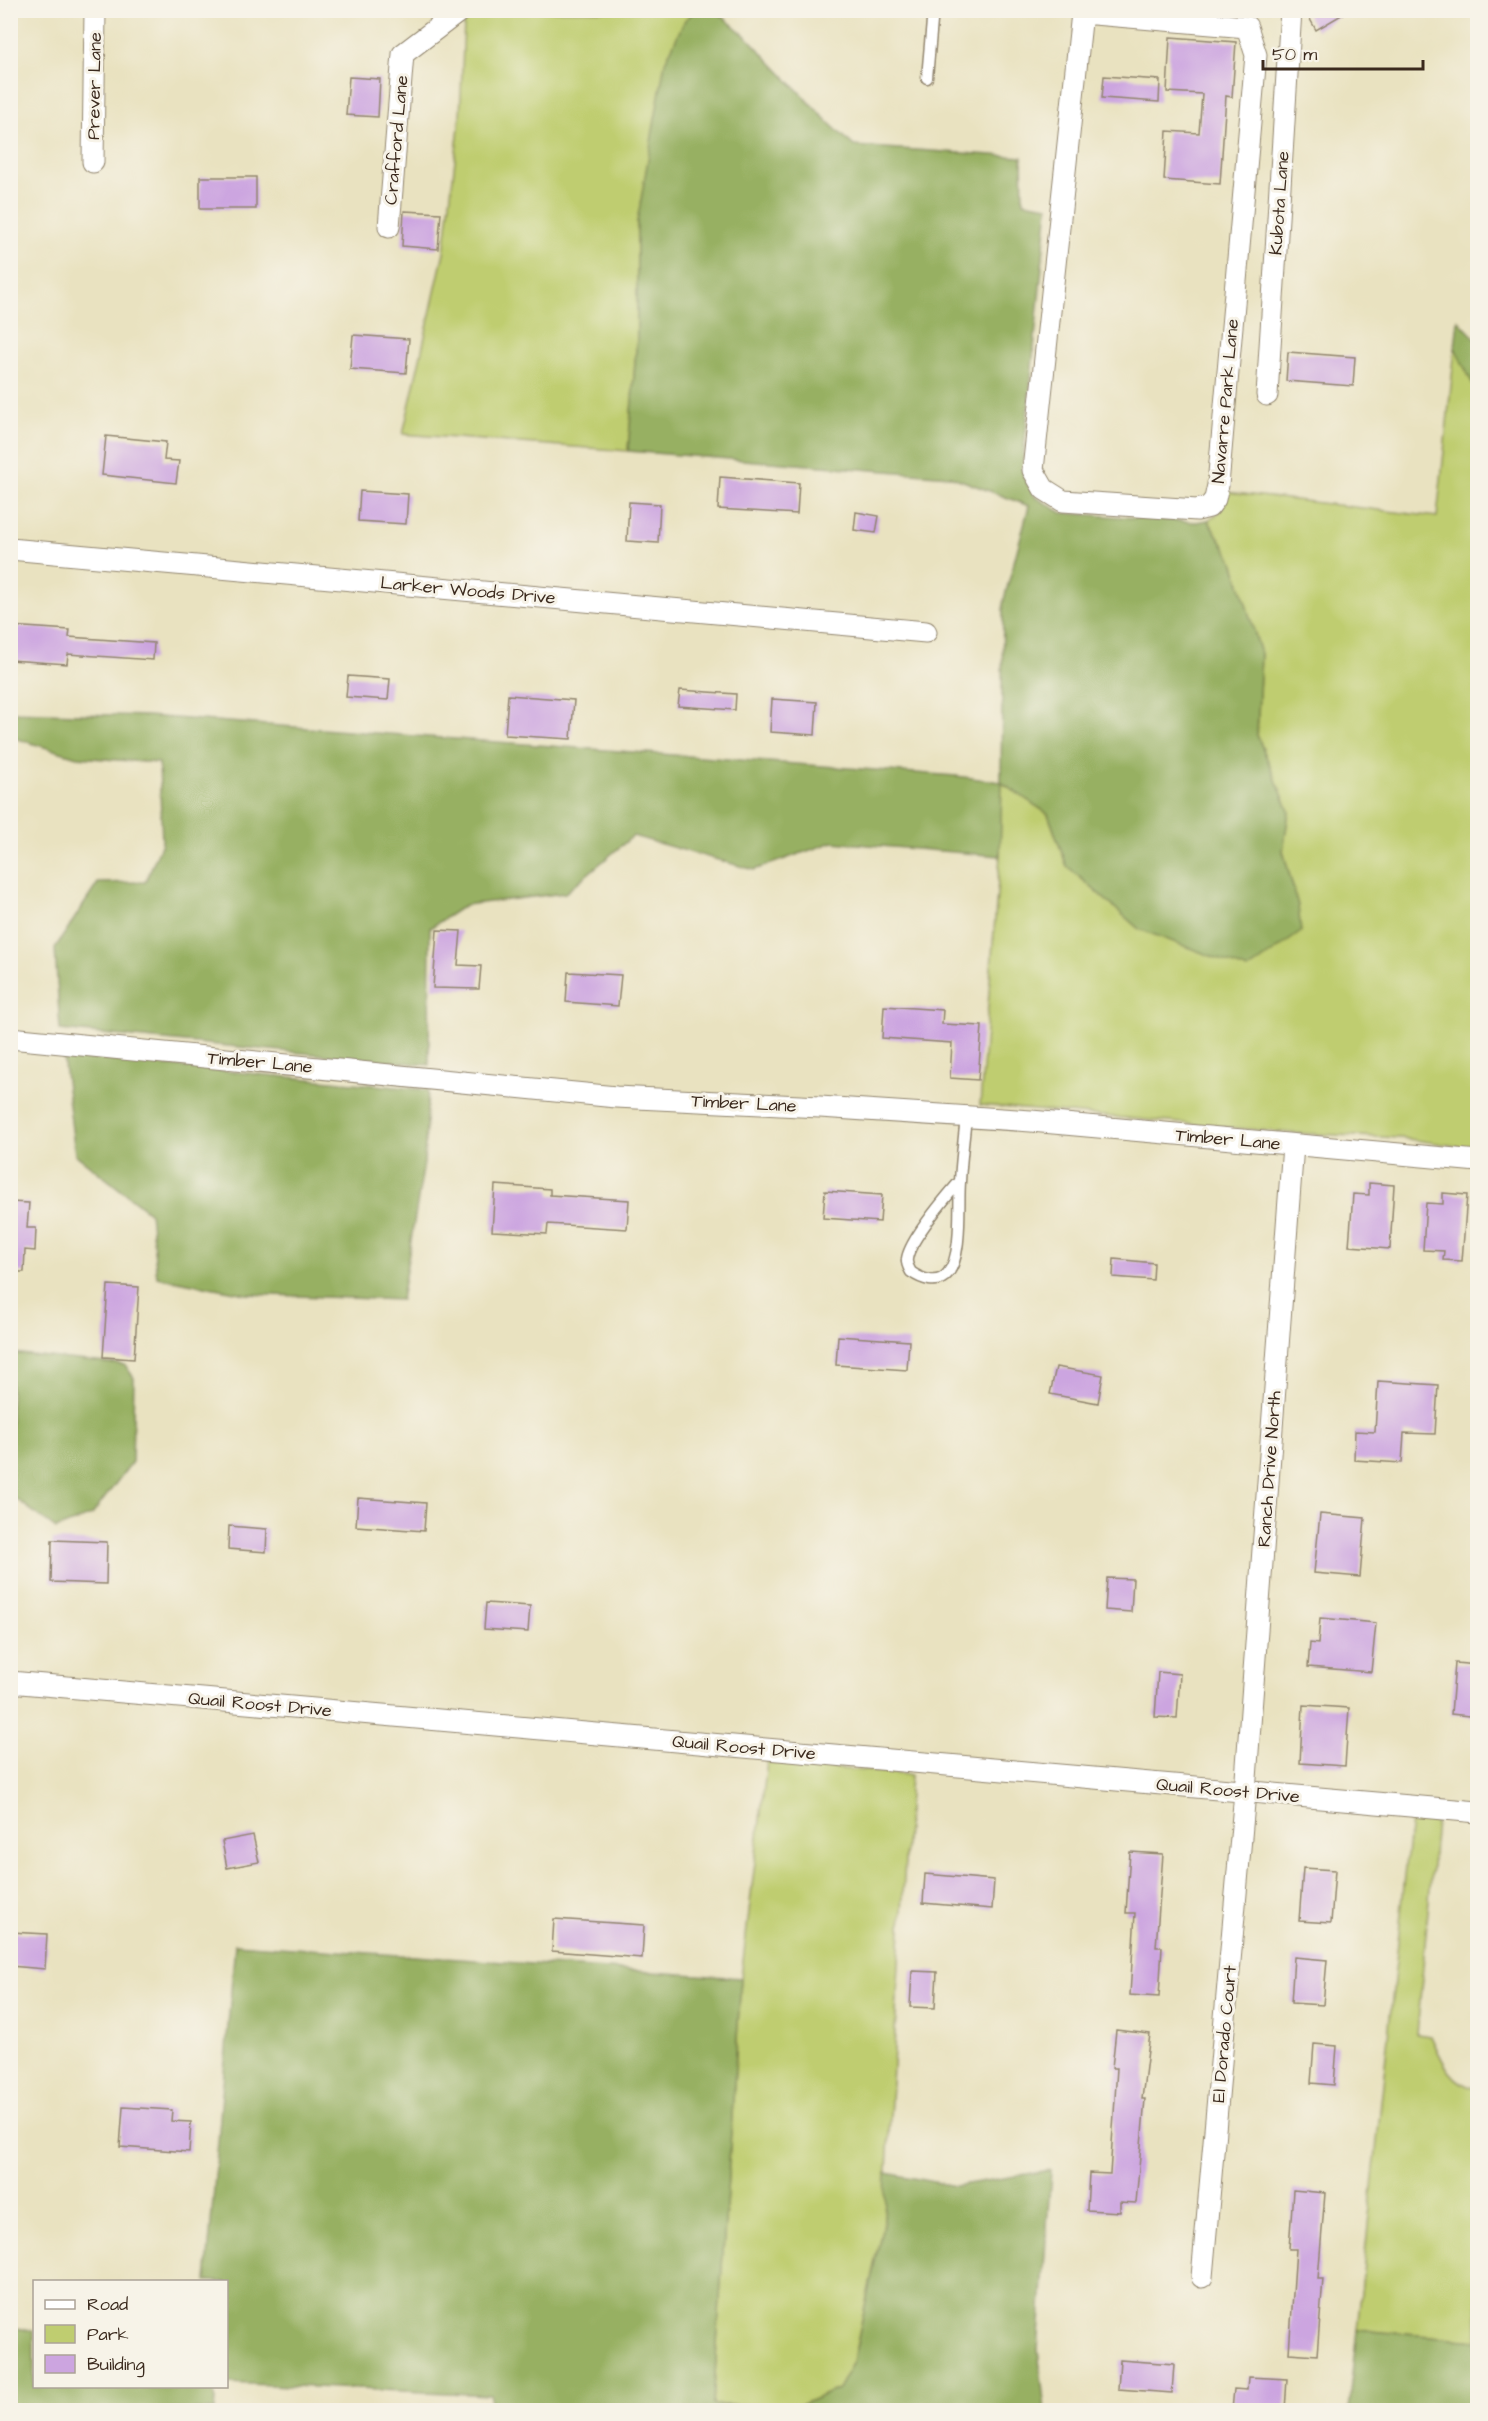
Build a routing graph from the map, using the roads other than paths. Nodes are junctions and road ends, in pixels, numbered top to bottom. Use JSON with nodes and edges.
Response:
{"nodes":[{"id":1,"x":95,"y":10,"type":"edge"},
{"id":2,"x":461,"y":10,"type":"edge"},
{"id":3,"x":933,"y":10,"type":"edge"},
{"id":4,"x":1291,"y":10,"type":"edge"},
{"id":5,"x":1082,"y":12,"type":"edge"},
{"id":6,"x":927,"y":78,"type":"dead end"},
{"id":7,"x":93,"y":162,"type":"dead end"},
{"id":8,"x":389,"y":227,"type":"dead end"},
{"id":9,"x":1267,"y":395,"type":"dead end"},
{"id":10,"x":10,"y":549,"type":"edge"},
{"id":11,"x":926,"y":632,"type":"dead end"},
{"id":12,"x":10,"y":1038,"type":"edge"},
{"id":13,"x":966,"y":1117,"type":"junction"},
{"id":14,"x":1293,"y":1145,"type":"junction"},
{"id":15,"x":1478,"y":1161,"type":"edge"},
{"id":16,"x":960,"y":1181,"type":"junction"},
{"id":17,"x":10,"y":1682,"type":"edge"},
{"id":18,"x":1245,"y":1792,"type":"junction"},
{"id":19,"x":1478,"y":1812,"type":"edge"},
{"id":20,"x":1202,"y":2277,"type":"dead end"}],
"edges":[{"from":1,"to":7,"type":"street","name":"Prever Lane"},
{"from":2,"to":8,"type":"street","name":"Crafford Lane"},
{"from":3,"to":6,"type":"lane"},
{"from":4,"to":9,"type":"street","name":"Kubota Lane"},
{"from":5,"to":5,"type":"street","name":"Navarre Park Lane"},
{"from":10,"to":11,"type":"street","name":"Larker Woods Drive"},
{"from":12,"to":13,"type":"street","name":"Timber Lane"},
{"from":13,"to":14,"type":"street","name":"Timber Lane"},
{"from":13,"to":16,"type":"lane"},
{"from":14,"to":15,"type":"street","name":"Timber Lane"},
{"from":14,"to":18,"type":"street","name":"Ranch Drive North"},
{"from":16,"to":16,"type":"lane"},
{"from":17,"to":18,"type":"street","name":"Quail Roost Drive"},
{"from":18,"to":19,"type":"street","name":"Quail Roost Drive"},
{"from":18,"to":20,"type":"street","name":"El Dorado Court"}]}
